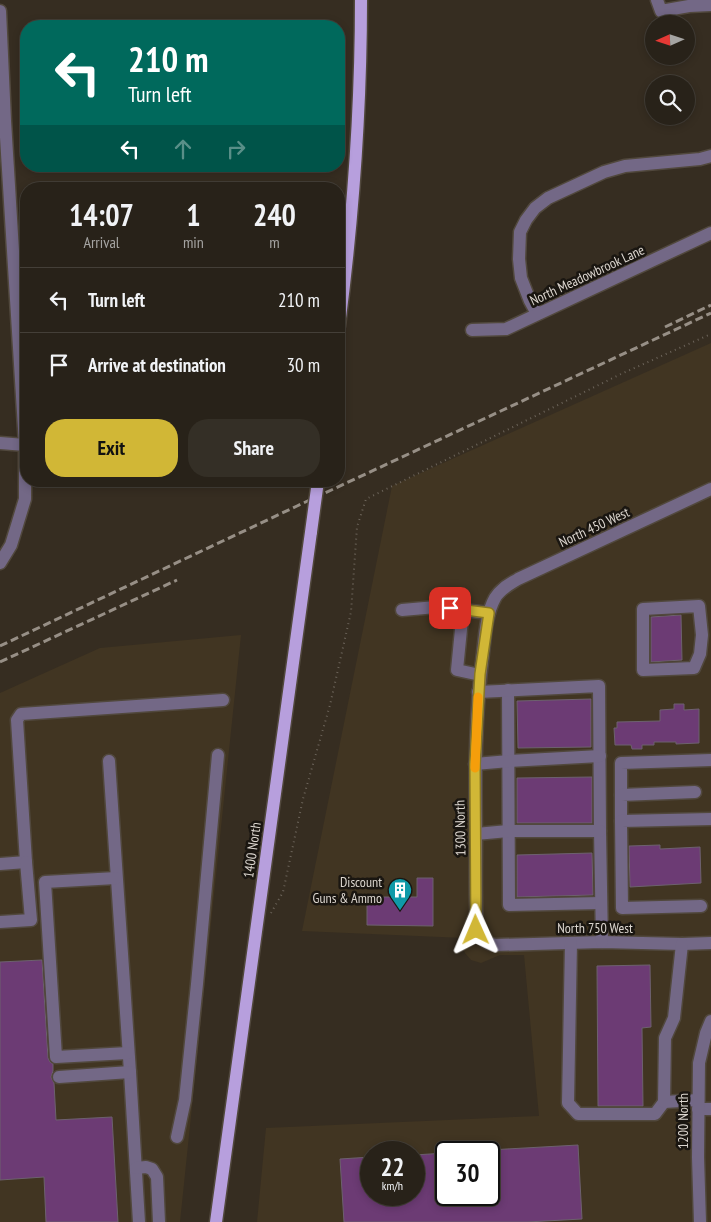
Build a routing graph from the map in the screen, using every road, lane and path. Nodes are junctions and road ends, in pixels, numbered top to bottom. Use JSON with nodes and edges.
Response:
{"nodes":[{"id":1,"x":360,"y":0,"type":"edge"},
{"id":2,"x":711,"y":5,"type":"edge"},
{"id":3,"x":659,"y":6,"type":"edge"},
{"id":4,"x":0,"y":11,"type":"edge"},
{"id":5,"x":3,"y":121,"type":"edge"},
{"id":6,"x":711,"y":156,"type":"edge"},
{"id":7,"x":711,"y":233,"type":"edge"},
{"id":8,"x":345,"y":275,"type":"edge"},
{"id":9,"x":537,"y":314,"type":"junction"},
{"id":10,"x":472,"y":330,"type":"dead end"},
{"id":11,"x":711,"y":334,"type":"edge"},
{"id":12,"x":20,"y":371,"type":"edge"},
{"id":13,"x":0,"y":443,"type":"edge"},
{"id":14,"x":20,"y":445,"type":"edge"},
{"id":15,"x":25,"y":487,"type":"edge"},
{"id":16,"x":317,"y":487,"type":"edge"},
{"id":17,"x":711,"y":489,"type":"edge"},
{"id":18,"x":0,"y":563,"type":"edge"},
{"id":19,"x":495,"y":598,"type":"joint"},
{"id":20,"x":463,"y":609,"type":"junction"},
{"id":21,"x":402,"y":610,"type":"dead end"},
{"id":22,"x":489,"y":613,"type":"junction"},
{"id":23,"x":706,"y":635,"type":"edge"},
{"id":24,"x":480,"y":674,"type":"junction"},
{"id":25,"x":508,"y":690,"type":"junction"},
{"id":26,"x":478,"y":692,"type":"junction"},
{"id":27,"x":223,"y":700,"type":"dead end"},
{"id":28,"x":218,"y":755,"type":"dead end"},
{"id":29,"x":600,"y":756,"type":"junction"},
{"id":30,"x":509,"y":760,"type":"junction"},
{"id":31,"x":711,"y":760,"type":"edge"},
{"id":32,"x":109,"y":761,"type":"dead end"},
{"id":33,"x":475,"y":764,"type":"junction"},
{"id":34,"x":695,"y":792,"type":"dead end"},
{"id":35,"x":621,"y":795,"type":"junction"},
{"id":36,"x":711,"y":819,"type":"edge"},
{"id":37,"x":621,"y":821,"type":"junction"},
{"id":38,"x":508,"y":831,"type":"junction"},
{"id":39,"x":600,"y":831,"type":"junction"},
{"id":40,"x":476,"y":834,"type":"junction"},
{"id":41,"x":26,"y":862,"type":"junction"},
{"id":42,"x":0,"y":864,"type":"edge"},
{"id":43,"x":116,"y":878,"type":"junction"},
{"id":44,"x":602,"y":903,"type":"junction"},
{"id":45,"x":701,"y":906,"type":"dead end"},
{"id":46,"x":269,"y":917,"type":"dead end"},
{"id":47,"x":0,"y":922,"type":"edge"},
{"id":48,"x":481,"y":938,"type":"joint"},
{"id":49,"x":602,"y":942,"type":"junction"},
{"id":50,"x":571,"y":943,"type":"junction"},
{"id":51,"x":711,"y":943,"type":"edge"},
{"id":52,"x":682,"y":944,"type":"junction"},
{"id":53,"x":711,"y":1021,"type":"edge"},
{"id":54,"x":128,"y":1053,"type":"junction"},
{"id":55,"x":130,"y":1072,"type":"junction"},
{"id":56,"x":59,"y":1077,"type":"dead end"},
{"id":57,"x":664,"y":1102,"type":"junction"},
{"id":58,"x":702,"y":1106,"type":"edge"},
{"id":59,"x":177,"y":1137,"type":"dead end"},
{"id":60,"x":136,"y":1168,"type":"junction"},
{"id":61,"x":139,"y":1222,"type":"edge"},
{"id":62,"x":159,"y":1222,"type":"edge"},
{"id":63,"x":216,"y":1222,"type":"edge"},
{"id":64,"x":700,"y":1222,"type":"edge"}],
"edges":[{"from":1,"to":8,"type":"main road"},
{"from":2,"to":3,"type":"street"},
{"from":4,"to":5,"type":"street"},
{"from":5,"to":12,"type":"street"},
{"from":6,"to":9,"type":"street"},
{"from":7,"to":9,"type":"street","name":"North Meadowbrook Lane"},
{"from":9,"to":10,"type":"street","name":"North Meadowbrook Lane"},
{"from":11,"to":46,"type":"path"},
{"from":13,"to":14,"type":"street"},
{"from":15,"to":18,"type":"street"},
{"from":16,"to":63,"type":"main road","name":"1400 North","bridge":true},
{"from":17,"to":19,"type":"street","name":"North 450 West"},
{"from":19,"to":22,"type":"street","name":"1300 North"},
{"from":20,"to":21,"type":"street"},
{"from":20,"to":22,"type":"street"},
{"from":20,"to":24,"type":"street"},
{"from":22,"to":24,"type":"street","name":"1300 North"},
{"from":23,"to":23,"type":"street"},
{"from":24,"to":26,"type":"street","name":"1300 North"},
{"from":25,"to":26,"type":"street"},
{"from":25,"to":29,"type":"street"},
{"from":25,"to":30,"type":"street"},
{"from":26,"to":33,"type":"street","name":"1300 North"},
{"from":27,"to":41,"type":"street"},
{"from":28,"to":59,"type":"street"},
{"from":29,"to":30,"type":"street"},
{"from":29,"to":39,"type":"street"},
{"from":30,"to":33,"type":"street"},
{"from":30,"to":38,"type":"street"},
{"from":31,"to":35,"type":"street"},
{"from":32,"to":43,"type":"street"},
{"from":33,"to":40,"type":"street","name":"1300 North"},
{"from":34,"to":35,"type":"street"},
{"from":35,"to":37,"type":"street"},
{"from":36,"to":37,"type":"street"},
{"from":37,"to":45,"type":"street"},
{"from":38,"to":39,"type":"street"},
{"from":38,"to":40,"type":"street"},
{"from":38,"to":44,"type":"street"},
{"from":39,"to":44,"type":"street"},
{"from":40,"to":48,"type":"street","name":"1300 North"},
{"from":41,"to":42,"type":"street"},
{"from":41,"to":47,"type":"street"},
{"from":43,"to":54,"type":"street"},
{"from":43,"to":54,"type":"street"},
{"from":44,"to":49,"type":"street"},
{"from":48,"to":50,"type":"street","name":"North 750 West"},
{"from":49,"to":50,"type":"street","name":"North 750 West"},
{"from":49,"to":52,"type":"street","name":"North 750 West"},
{"from":50,"to":57,"type":"street"},
{"from":51,"to":52,"type":"street","name":"North 750 West"},
{"from":52,"to":57,"type":"street"},
{"from":53,"to":58,"type":"street","name":"1200 North"},
{"from":54,"to":55,"type":"street"},
{"from":55,"to":56,"type":"street"},
{"from":55,"to":60,"type":"street"},
{"from":57,"to":58,"type":"street"},
{"from":58,"to":64,"type":"street","name":"1200 North"},
{"from":60,"to":61,"type":"street"},
{"from":60,"to":62,"type":"street"}]}
